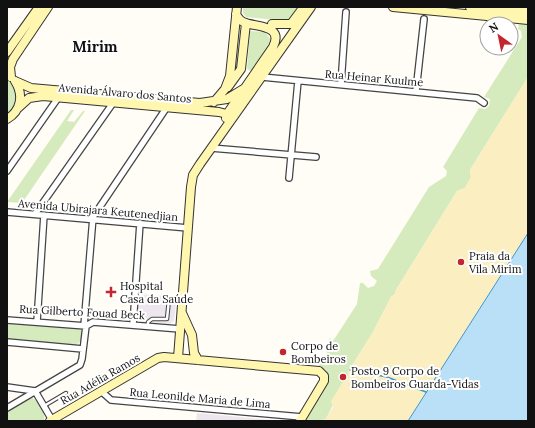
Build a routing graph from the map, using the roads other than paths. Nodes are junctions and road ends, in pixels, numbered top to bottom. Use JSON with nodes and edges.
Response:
{"nodes":[{"id":1,"x":39,"y":7,"type":"edge"},
{"id":2,"x":48,"y":7,"type":"edge"},
{"id":3,"x":306,"y":7,"type":"edge"},
{"id":4,"x":393,"y":7,"type":"edge"},
{"id":5,"x":470,"y":7,"type":"edge"},
{"id":6,"x":237,"y":11,"type":"edge"},
{"id":7,"x":346,"y":12,"type":"dead end"},
{"id":8,"x":528,"y":12,"type":"edge"},
{"id":9,"x":508,"y":14,"type":"junction"},
{"id":10,"x":424,"y":19,"type":"dead end"},
{"id":11,"x":528,"y":20,"type":"edge"},
{"id":12,"x":246,"y":23,"type":"junction"},
{"id":13,"x":260,"y":24,"type":"junction"},
{"id":14,"x":272,"y":24,"type":"junction"},
{"id":15,"x":290,"y":36,"type":"junction"},
{"id":16,"x":8,"y":49,"type":"edge"},
{"id":17,"x":11,"y":77,"type":"edge"},
{"id":18,"x":262,"y":77,"type":"junction"},
{"id":19,"x":298,"y":81,"type":"junction"},
{"id":20,"x":340,"y":84,"type":"junction"},
{"id":21,"x":245,"y":88,"type":"junction"},
{"id":22,"x":226,"y":89,"type":"junction"},
{"id":23,"x":416,"y":91,"type":"junction"},
{"id":24,"x":58,"y":98,"type":"junction"},
{"id":25,"x":113,"y":102,"type":"junction"},
{"id":26,"x":211,"y":102,"type":"junction"},
{"id":27,"x":484,"y":103,"type":"dead end"},
{"id":28,"x":167,"y":107,"type":"junction"},
{"id":29,"x":18,"y":108,"type":"junction"},
{"id":30,"x":230,"y":115,"type":"junction"},
{"id":31,"x":7,"y":119,"type":"edge"},
{"id":32,"x":211,"y":148,"type":"junction"},
{"id":33,"x":291,"y":155,"type":"junction"},
{"id":34,"x":316,"y":157,"type":"dead end"},
{"id":35,"x":7,"y":171,"type":"edge"},
{"id":36,"x":289,"y":178,"type":"dead end"},
{"id":37,"x":7,"y":212,"type":"edge"},
{"id":38,"x":35,"y":214,"type":"junction"},
{"id":39,"x":44,"y":215,"type":"junction"},
{"id":40,"x":92,"y":219,"type":"junction"},
{"id":41,"x":140,"y":223,"type":"junction"},
{"id":42,"x":188,"y":228,"type":"junction"},
{"id":43,"x":169,"y":299,"type":"dead end"},
{"id":44,"x":182,"y":310,"type":"junction"},
{"id":45,"x":7,"y":320,"type":"edge"},
{"id":46,"x":38,"y":322,"type":"junction"},
{"id":47,"x":133,"y":325,"type":"junction"},
{"id":48,"x":85,"y":326,"type":"junction"},
{"id":49,"x":148,"y":326,"type":"junction"},
{"id":50,"x":180,"y":329,"type":"junction"},
{"id":51,"x":192,"y":337,"type":"junction"},
{"id":52,"x":179,"y":339,"type":"junction"},
{"id":53,"x":7,"y":342,"type":"edge"},
{"id":54,"x":83,"y":349,"type":"junction"},
{"id":55,"x":194,"y":357,"type":"junction"},
{"id":56,"x":178,"y":358,"type":"junction"},
{"id":57,"x":7,"y":388,"type":"edge"},
{"id":58,"x":35,"y":391,"type":"junction"},
{"id":59,"x":101,"y":391,"type":"junction"},
{"id":60,"x":66,"y":393,"type":"dead end"},
{"id":61,"x":44,"y":406,"type":"junction"},
{"id":62,"x":7,"y":408,"type":"edge"},
{"id":63,"x":301,"y":419,"type":"edge"},
{"id":64,"x":51,"y":420,"type":"edge"}],
"edges":[{"from":1,"to":16,"type":"street"},
{"from":2,"to":17,"type":"street"},
{"from":3,"to":14,"type":"street"},
{"from":3,"to":15,"type":"street"},
{"from":4,"to":9,"type":"street"},
{"from":5,"to":9,"type":"street"},
{"from":6,"to":12,"type":"street"},
{"from":6,"to":22,"type":"street"},
{"from":7,"to":20,"type":"street"},
{"from":8,"to":9,"type":"street"},
{"from":9,"to":11,"type":"street"},
{"from":10,"to":23,"type":"street"},
{"from":12,"to":13,"type":"street"},
{"from":12,"to":22,"type":"street"},
{"from":13,"to":14,"type":"street"},
{"from":13,"to":21,"type":"street"},
{"from":14,"to":15,"type":"street"},
{"from":15,"to":18,"type":"street"},
{"from":17,"to":26,"type":"street","name":"Avenida Álvaro dos Santos"},
{"from":17,"to":29,"type":"street"},
{"from":18,"to":19,"type":"street","name":"Rua Heinar Kuulme"},
{"from":18,"to":30,"type":"street"},
{"from":19,"to":20,"type":"street","name":"Rua Heinar Kuulme"},
{"from":19,"to":33,"type":"street"},
{"from":20,"to":23,"type":"street","name":"Rua Heinar Kuulme"},
{"from":21,"to":26,"type":"street"},
{"from":21,"to":30,"type":"street"},
{"from":22,"to":26,"type":"street"},
{"from":23,"to":27,"type":"street","name":"Rua Heinar Kuulme"},
{"from":24,"to":25,"type":"street","name":"Avenida Álvaro dos Santos"},
{"from":24,"to":29,"type":"street","name":"Avenida Álvaro dos Santos"},
{"from":24,"to":35,"type":"street"},
{"from":25,"to":28,"type":"street","name":"Avenida Álvaro dos Santos"},
{"from":25,"to":38,"type":"street"},
{"from":28,"to":30,"type":"street","name":"Avenida Álvaro dos Santos"},
{"from":28,"to":40,"type":"street"},
{"from":29,"to":31,"type":"street","name":"Avenida Álvaro dos Santos"},
{"from":30,"to":32,"type":"street"},
{"from":32,"to":33,"type":"street"},
{"from":32,"to":42,"type":"street"},
{"from":33,"to":34,"type":"street"},
{"from":33,"to":36,"type":"street"},
{"from":37,"to":38,"type":"street","name":"Avenida Ubirajara Keutenedjian"},
{"from":38,"to":39,"type":"street","name":"Avenida Ubirajara Keutenedjian"},
{"from":39,"to":40,"type":"street","name":"Avenida Ubirajara Keutenedjian"},
{"from":39,"to":46,"type":"street"},
{"from":40,"to":41,"type":"street","name":"Avenida Ubirajara Keutenedjian"},
{"from":40,"to":48,"type":"street"},
{"from":41,"to":42,"type":"street","name":"Avenida Ubirajara Keutenedjian"},
{"from":41,"to":47,"type":"street"},
{"from":42,"to":44,"type":"street"},
{"from":43,"to":49,"type":"lane"},
{"from":44,"to":50,"type":"street"},
{"from":44,"to":51,"type":"street"},
{"from":45,"to":46,"type":"street","name":"Rua Gilberto Fouad Beck"},
{"from":46,"to":48,"type":"street","name":"Rua Gilberto Fouad Beck"},
{"from":47,"to":48,"type":"street","name":"Rua Gilberto Fouad Beck"},
{"from":47,"to":49,"type":"street","name":"Rua Gilberto Fouad Beck"},
{"from":48,"to":54,"type":"street"},
{"from":49,"to":50,"type":"street","name":"Rua Gilberto Fouad Beck"},
{"from":50,"to":51,"type":"street"},
{"from":50,"to":52,"type":"street"},
{"from":51,"to":52,"type":"street"},
{"from":51,"to":55,"type":"street"},
{"from":52,"to":56,"type":"street"},
{"from":53,"to":54,"type":"street"},
{"from":54,"to":58,"type":"street"},
{"from":55,"to":56,"type":"street"},
{"from":55,"to":63,"type":"street"},
{"from":56,"to":59,"type":"street","name":"Rua Adélia Ramos"},
{"from":57,"to":58,"type":"street"},
{"from":58,"to":61,"type":"street"},
{"from":58,"to":62,"type":"street"},
{"from":59,"to":63,"type":"street","name":"Rua Leonilde Maria de Lima"},
{"from":59,"to":64,"type":"street","name":"Rua Adélia Ramos"},
{"from":60,"to":61,"type":"lane"},
{"from":61,"to":64,"type":"street"}]}
